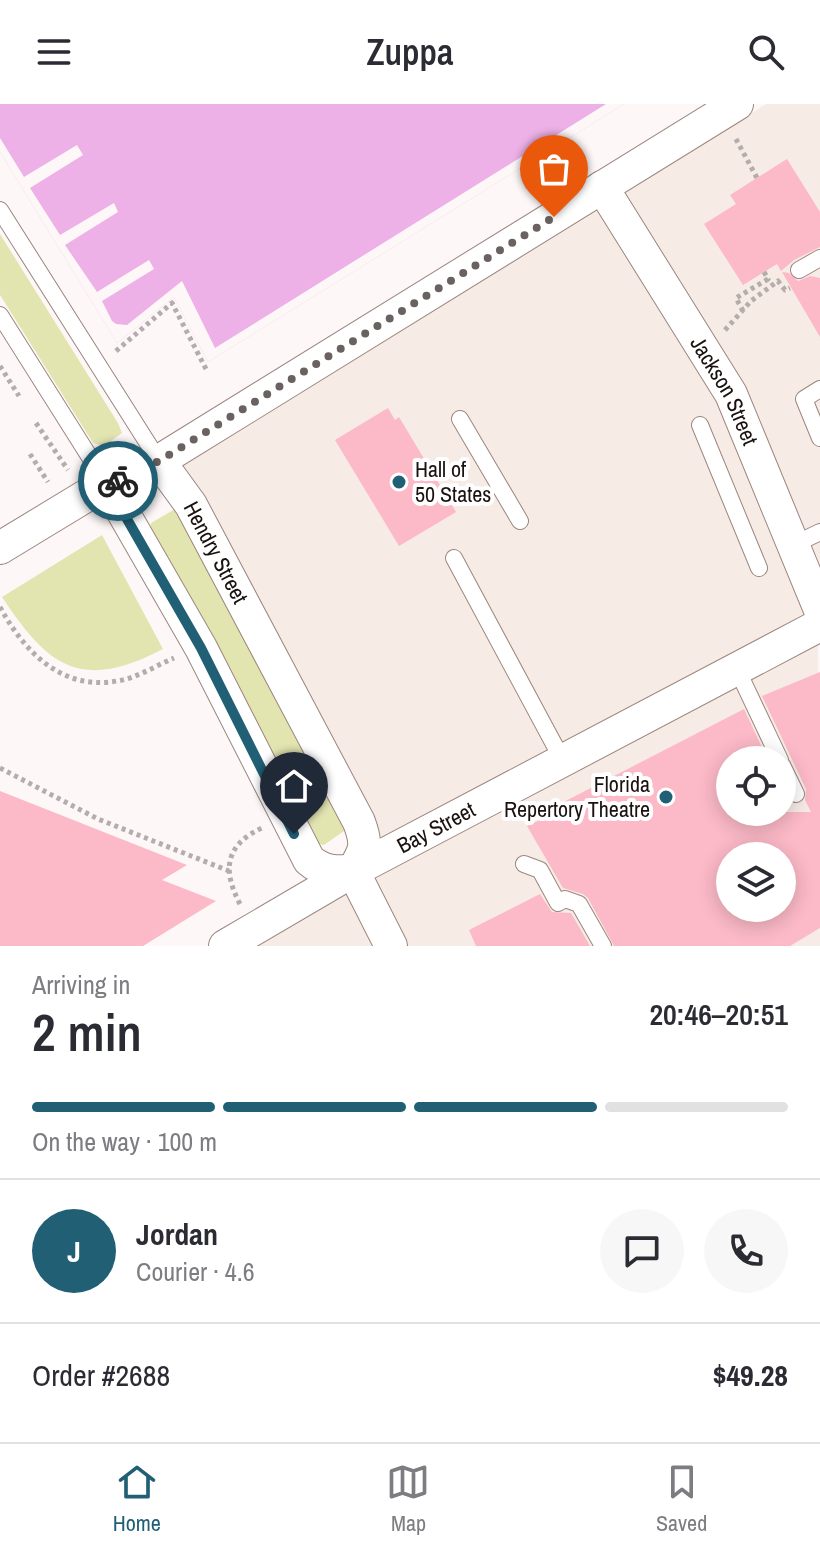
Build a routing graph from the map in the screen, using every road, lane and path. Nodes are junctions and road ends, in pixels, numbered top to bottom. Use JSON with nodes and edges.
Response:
{"nodes":[{"id":1,"x":730,"y":109,"type":"edge"},
{"id":2,"x":757,"y":178,"type":"dead end"},
{"id":3,"x":602,"y":187,"type":"junction"},
{"id":4,"x":0,"y":210,"type":"edge"},
{"id":5,"x":820,"y":258,"type":"edge"},
{"id":6,"x":799,"y":270,"type":"joint"},
{"id":7,"x":764,"y":272,"type":"dead end"},
{"id":8,"x":743,"y":311,"type":"junction"},
{"id":9,"x":0,"y":315,"type":"edge"},
{"id":10,"x":702,"y":348,"type":"junction"},
{"id":11,"x":116,"y":351,"type":"dead end"},
{"id":12,"x":0,"y":366,"type":"edge"},
{"id":13,"x":207,"y":371,"type":"dead end"},
{"id":14,"x":820,"y":389,"type":"edge"},
{"id":15,"x":19,"y":396,"type":"dead end"},
{"id":16,"x":460,"y":419,"type":"dead end"},
{"id":17,"x":36,"y":423,"type":"dead end"},
{"id":18,"x":700,"y":425,"type":"dead end"},
{"id":19,"x":820,"y":438,"type":"edge"},
{"id":20,"x":30,"y":454,"type":"dead end"},
{"id":21,"x":159,"y":461,"type":"junction"},
{"id":22,"x":68,"y":470,"type":"dead end"},
{"id":23,"x":48,"y":482,"type":"dead end"},
{"id":24,"x":108,"y":486,"type":"junction"},
{"id":25,"x":520,"y":521,"type":"dead end"},
{"id":26,"x":806,"y":538,"type":"edge"},
{"id":27,"x":0,"y":548,"type":"edge"},
{"id":28,"x":454,"y":558,"type":"dead end"},
{"id":29,"x":759,"y":568,"type":"dead end"},
{"id":30,"x":0,"y":607,"type":"edge"},
{"id":31,"x":820,"y":610,"type":"edge"},
{"id":32,"x":820,"y":625,"type":"edge"},
{"id":33,"x":201,"y":648,"type":"junction"},
{"id":34,"x":737,"y":669,"type":"junction"},
{"id":35,"x":773,"y":746,"type":"edge"},
{"id":36,"x":563,"y":761,"type":"junction"},
{"id":37,"x":0,"y":768,"type":"edge"},
{"id":38,"x":287,"y":817,"type":"junction"},
{"id":39,"x":524,"y":864,"type":"dead end"},
{"id":40,"x":229,"y":871,"type":"junction"},
{"id":41,"x":353,"y":871,"type":"junction"},
{"id":42,"x":254,"y":929,"type":"junction"},
{"id":43,"x":225,"y":946,"type":"edge"},
{"id":44,"x":391,"y":946,"type":"edge"},
{"id":45,"x":603,"y":946,"type":"edge"}],
"edges":[{"from":1,"to":2,"type":"path"},
{"from":1,"to":3,"type":"street"},
{"from":3,"to":10,"type":"street","name":"Jackson Street"},
{"from":3,"to":21,"type":"street"},
{"from":4,"to":21,"type":"lane","name":"Hendry Street"},
{"from":5,"to":6,"type":"lane"},
{"from":6,"to":8,"type":"path"},
{"from":7,"to":8,"type":"path"},
{"from":8,"to":10,"type":"path"},
{"from":9,"to":24,"type":"lane"},
{"from":10,"to":26,"type":"street","name":"Jackson Street"},
{"from":11,"to":13,"type":"path"},
{"from":12,"to":15,"type":"path"},
{"from":14,"to":19,"type":"lane"},
{"from":16,"to":25,"type":"lane"},
{"from":17,"to":22,"type":"path"},
{"from":18,"to":29,"type":"lane"},
{"from":20,"to":23,"type":"path"},
{"from":21,"to":24,"type":"street"},
{"from":21,"to":41,"type":"street","name":"Hendry Street"},
{"from":24,"to":27,"type":"street"},
{"from":24,"to":33,"type":"street"},
{"from":26,"to":31,"type":"street","name":"Jackson Street"},
{"from":28,"to":36,"type":"lane"},
{"from":30,"to":33,"type":"path"},
{"from":32,"to":34,"type":"street","name":"Bay Street"},
{"from":33,"to":38,"type":"street"},
{"from":34,"to":35,"type":"lane"},
{"from":34,"to":36,"type":"street","name":"Bay Street"},
{"from":36,"to":41,"type":"street","name":"Bay Street"},
{"from":37,"to":40,"type":"path"},
{"from":38,"to":40,"type":"path"},
{"from":38,"to":41,"type":"street"},
{"from":39,"to":45,"type":"lane"},
{"from":40,"to":42,"type":"path"},
{"from":41,"to":42,"type":"street","name":"Bay Street"},
{"from":41,"to":44,"type":"street"},
{"from":42,"to":43,"type":"street","name":"Bay Street"}]}
